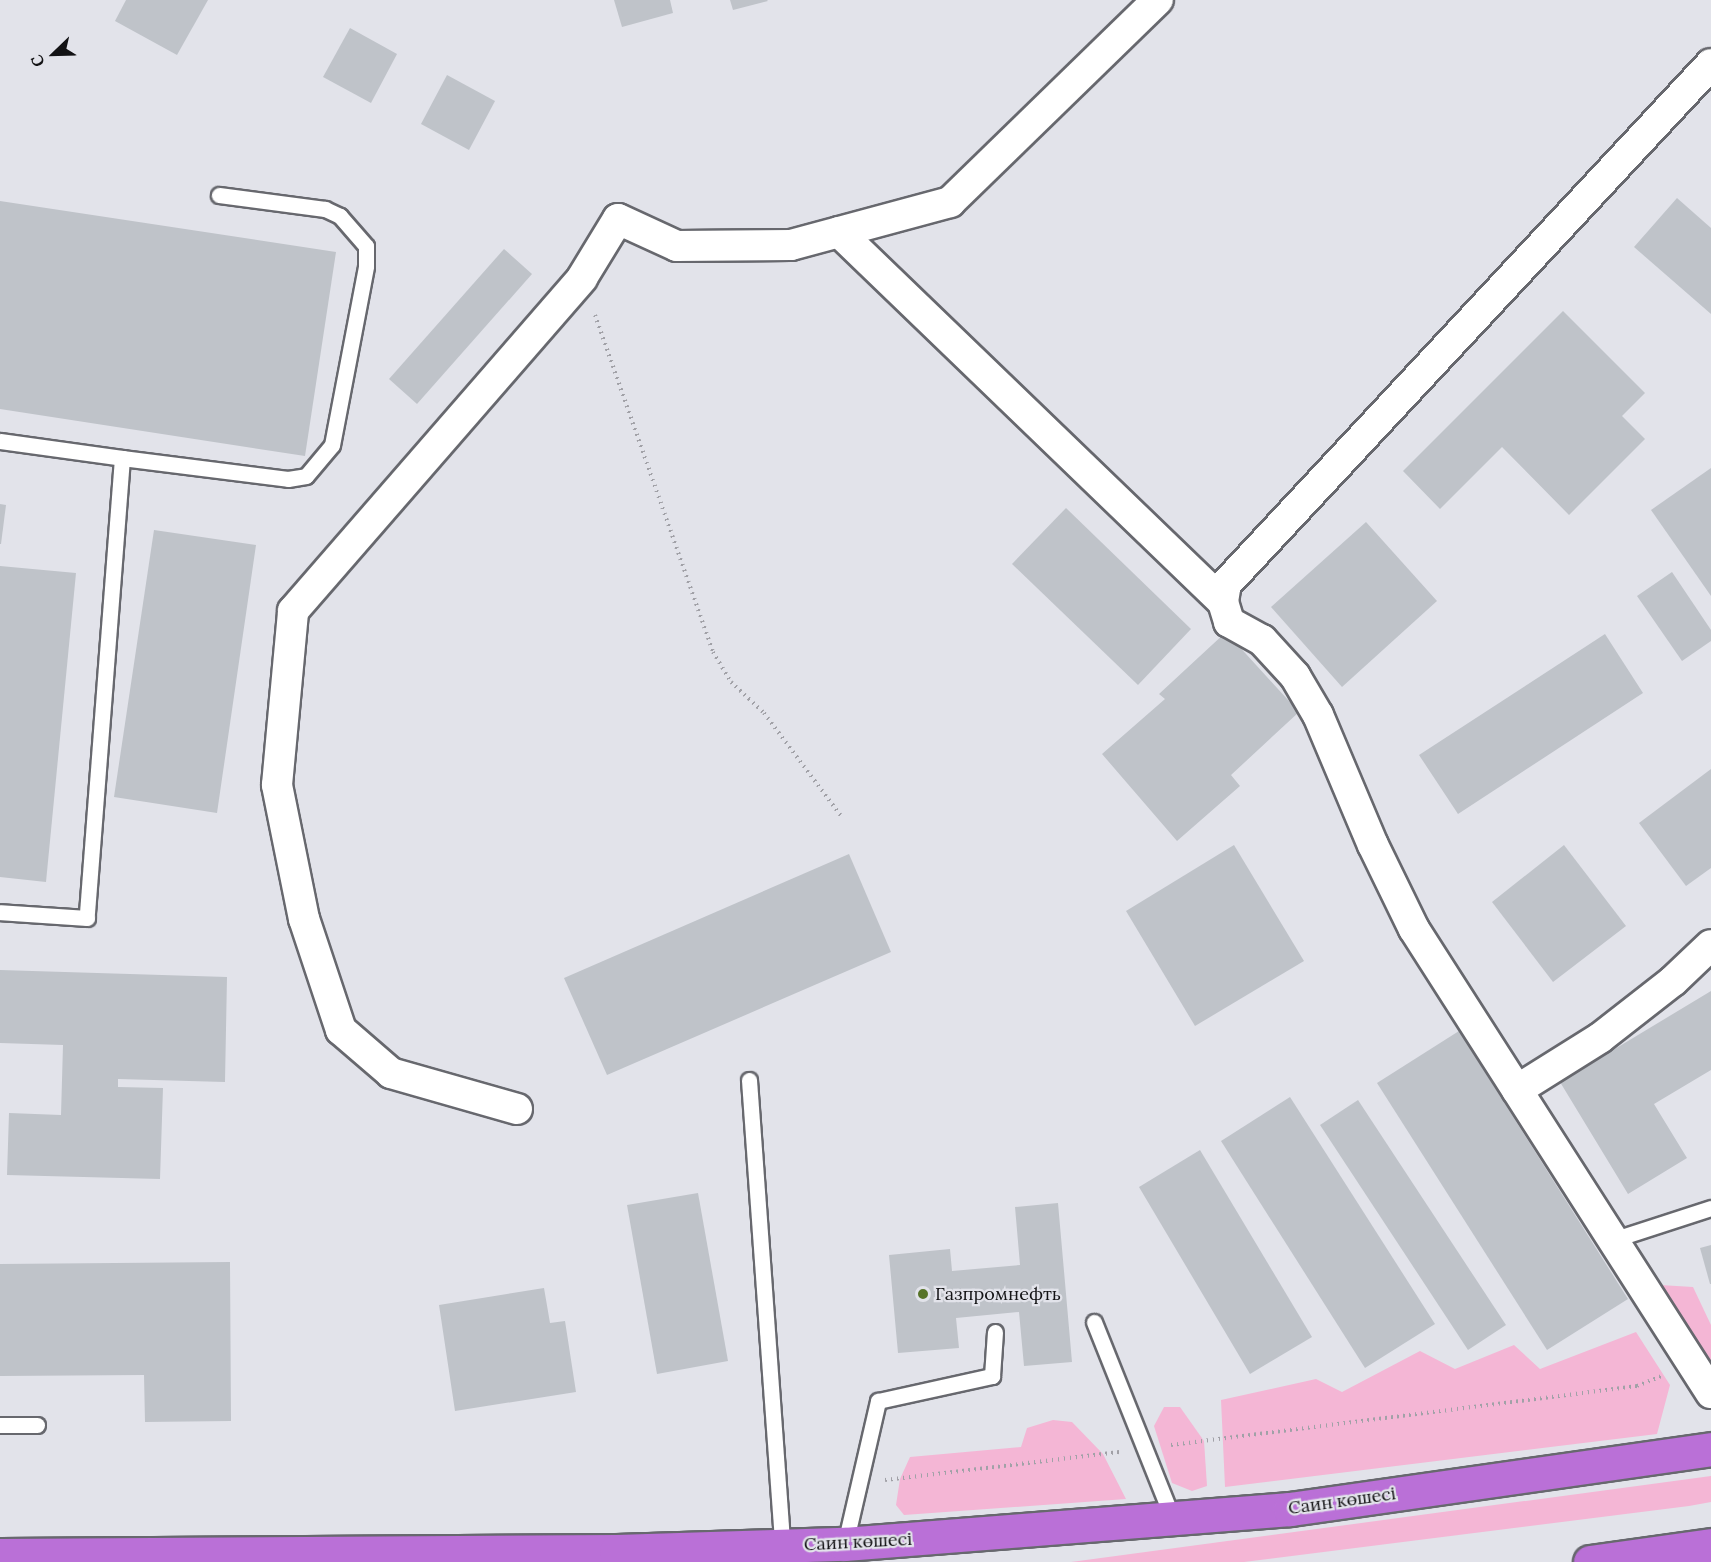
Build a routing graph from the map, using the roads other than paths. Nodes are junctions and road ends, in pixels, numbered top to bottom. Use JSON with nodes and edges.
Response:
{"nodes":[{"id":1,"x":1158,"y":0,"type":"edge"},
{"id":2,"x":1711,"y":64,"type":"edge"},
{"id":3,"x":219,"y":195,"type":"dead end"},
{"id":4,"x":839,"y":232,"type":"junction"},
{"id":5,"x":0,"y":441,"type":"edge"},
{"id":6,"x":122,"y":458,"type":"junction"},
{"id":7,"x":1222,"y":602,"type":"junction"},
{"id":8,"x":0,"y":912,"type":"edge"},
{"id":9,"x":1711,"y":945,"type":"edge"},
{"id":10,"x":748,"y":1080,"type":"dead end"},
{"id":11,"x":1517,"y":1090,"type":"junction"},
{"id":12,"x":517,"y":1109,"type":"dead end"},
{"id":13,"x":1711,"y":1208,"type":"edge"},
{"id":14,"x":1612,"y":1239,"type":"junction"},
{"id":15,"x":1094,"y":1322,"type":"dead end"},
{"id":16,"x":995,"y":1332,"type":"dead end"},
{"id":17,"x":1711,"y":1393,"type":"edge"},
{"id":18,"x":0,"y":1425,"type":"edge"},
{"id":19,"x":37,"y":1425,"type":"dead end"},
{"id":20,"x":1711,"y":1449,"type":"edge"},
{"id":21,"x":1173,"y":1520,"type":"junction"},
{"id":22,"x":845,"y":1544,"type":"junction"},
{"id":23,"x":1711,"y":1545,"type":"edge"},
{"id":24,"x":782,"y":1546,"type":"junction"},
{"id":25,"x":0,"y":1555,"type":"edge"},
{"id":26,"x":1590,"y":1562,"type":"edge"}],
"edges":[{"from":1,"to":4,"type":"street"},
{"from":2,"to":7,"type":"street"},
{"from":3,"to":6,"type":"lane"},
{"from":4,"to":7,"type":"street"},
{"from":4,"to":12,"type":"street"},
{"from":5,"to":6,"type":"lane"},
{"from":6,"to":8,"type":"lane"},
{"from":7,"to":11,"type":"street"},
{"from":9,"to":11,"type":"street"},
{"from":10,"to":24,"type":"lane"},
{"from":11,"to":14,"type":"street"},
{"from":13,"to":14,"type":"lane"},
{"from":14,"to":17,"type":"street"},
{"from":15,"to":21,"type":"lane"},
{"from":16,"to":22,"type":"lane"},
{"from":18,"to":19,"type":"lane"},
{"from":20,"to":21,"type":"highway","name":"Саин көшесі"},
{"from":21,"to":22,"type":"highway","name":"Саин көшесі"},
{"from":22,"to":24,"type":"highway","name":"Саин көшесі"},
{"from":23,"to":26,"type":"highway"},
{"from":24,"to":25,"type":"highway","name":"Саин көшесі"}]}
